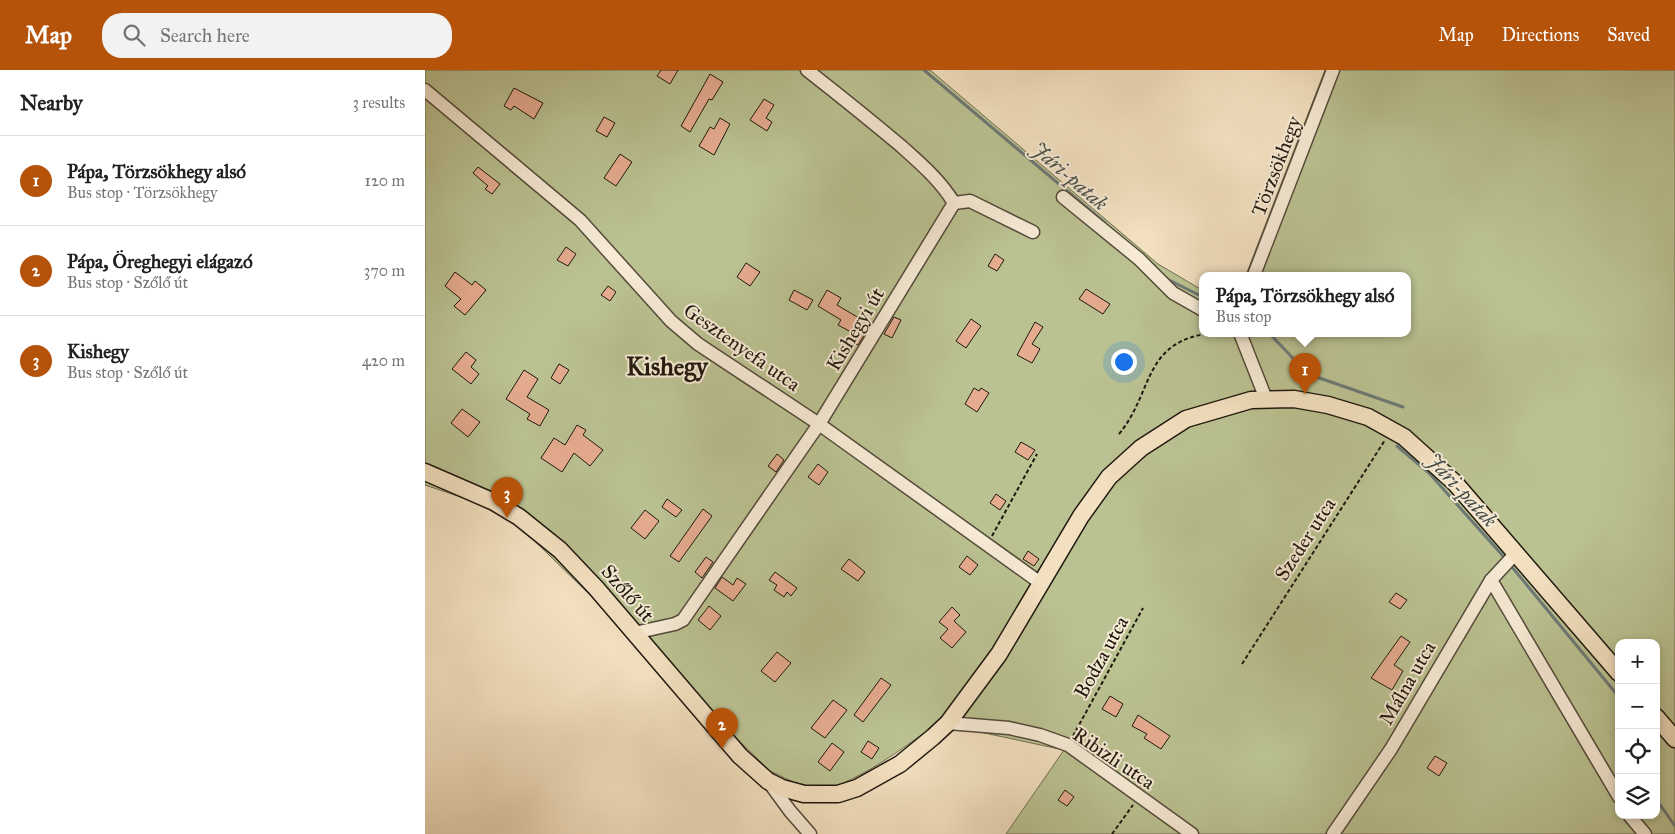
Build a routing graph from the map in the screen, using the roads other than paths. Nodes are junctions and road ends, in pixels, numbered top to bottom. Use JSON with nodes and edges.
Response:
{"nodes":[{"id":1,"x":807,"y":70,"type":"edge"},
{"id":2,"x":1333,"y":70,"type":"edge"},
{"id":3,"x":425,"y":90,"type":"edge"},
{"id":4,"x":1063,"y":197,"type":"dead end"},
{"id":5,"x":954,"y":203,"type":"junction"},
{"id":6,"x":1033,"y":232,"type":"dead end"},
{"id":7,"x":1256,"y":272,"type":"edge"},
{"id":8,"x":1199,"y":308,"type":"edge"},
{"id":9,"x":1242,"y":337,"type":"edge"},
{"id":10,"x":1266,"y":399,"type":"junction"},
{"id":11,"x":819,"y":424,"type":"junction"},
{"id":12,"x":425,"y":472,"type":"edge"},
{"id":13,"x":1516,"y":553,"type":"junction"},
{"id":14,"x":1491,"y":580,"type":"junction"},
{"id":15,"x":1042,"y":584,"type":"junction"},
{"id":16,"x":634,"y":633,"type":"junction"},
{"id":17,"x":1615,"y":668,"type":"edge"},
{"id":18,"x":1660,"y":722,"type":"edge"},
{"id":19,"x":948,"y":723,"type":"junction"},
{"id":20,"x":1675,"y":739,"type":"edge"},
{"id":21,"x":768,"y":781,"type":"junction"},
{"id":22,"x":1615,"y":790,"type":"edge"},
{"id":23,"x":1632,"y":819,"type":"edge"},
{"id":24,"x":810,"y":834,"type":"edge"},
{"id":25,"x":1192,"y":834,"type":"edge"},
{"id":26,"x":1333,"y":834,"type":"edge"},
{"id":27,"x":1645,"y":834,"type":"edge"}],
"edges":[{"from":1,"to":5,"type":"street"},
{"from":2,"to":7,"type":"street","name":"Törzsökhegy"},
{"from":3,"to":11,"type":"street","name":"Gesztenyefa utca"},
{"from":4,"to":8,"type":"street"},
{"from":5,"to":6,"type":"street"},
{"from":5,"to":11,"type":"street","name":"Kishegyi út"},
{"from":9,"to":10,"type":"street"},
{"from":10,"to":13,"type":"main road","name":"Szőlő út"},
{"from":10,"to":15,"type":"main road","name":"Szőlő út"},
{"from":11,"to":15,"type":"street","name":"Gesztenyefa utca"},
{"from":11,"to":16,"type":"street","name":"Kishegyi út"},
{"from":12,"to":16,"type":"main road","name":"Szőlő út"},
{"from":13,"to":14,"type":"street","name":"Málna utca"},
{"from":13,"to":17,"type":"main road","name":"Szőlő út"},
{"from":14,"to":22,"type":"street"},
{"from":14,"to":26,"type":"street","name":"Málna utca"},
{"from":15,"to":19,"type":"main road","name":"Szőlő út"},
{"from":16,"to":21,"type":"main road","name":"Szőlő út"},
{"from":18,"to":20,"type":"main road"},
{"from":19,"to":21,"type":"main road","name":"Szőlő út"},
{"from":19,"to":25,"type":"street","name":"Ribizli utca"},
{"from":21,"to":24,"type":"street"},
{"from":23,"to":27,"type":"street"}]}
